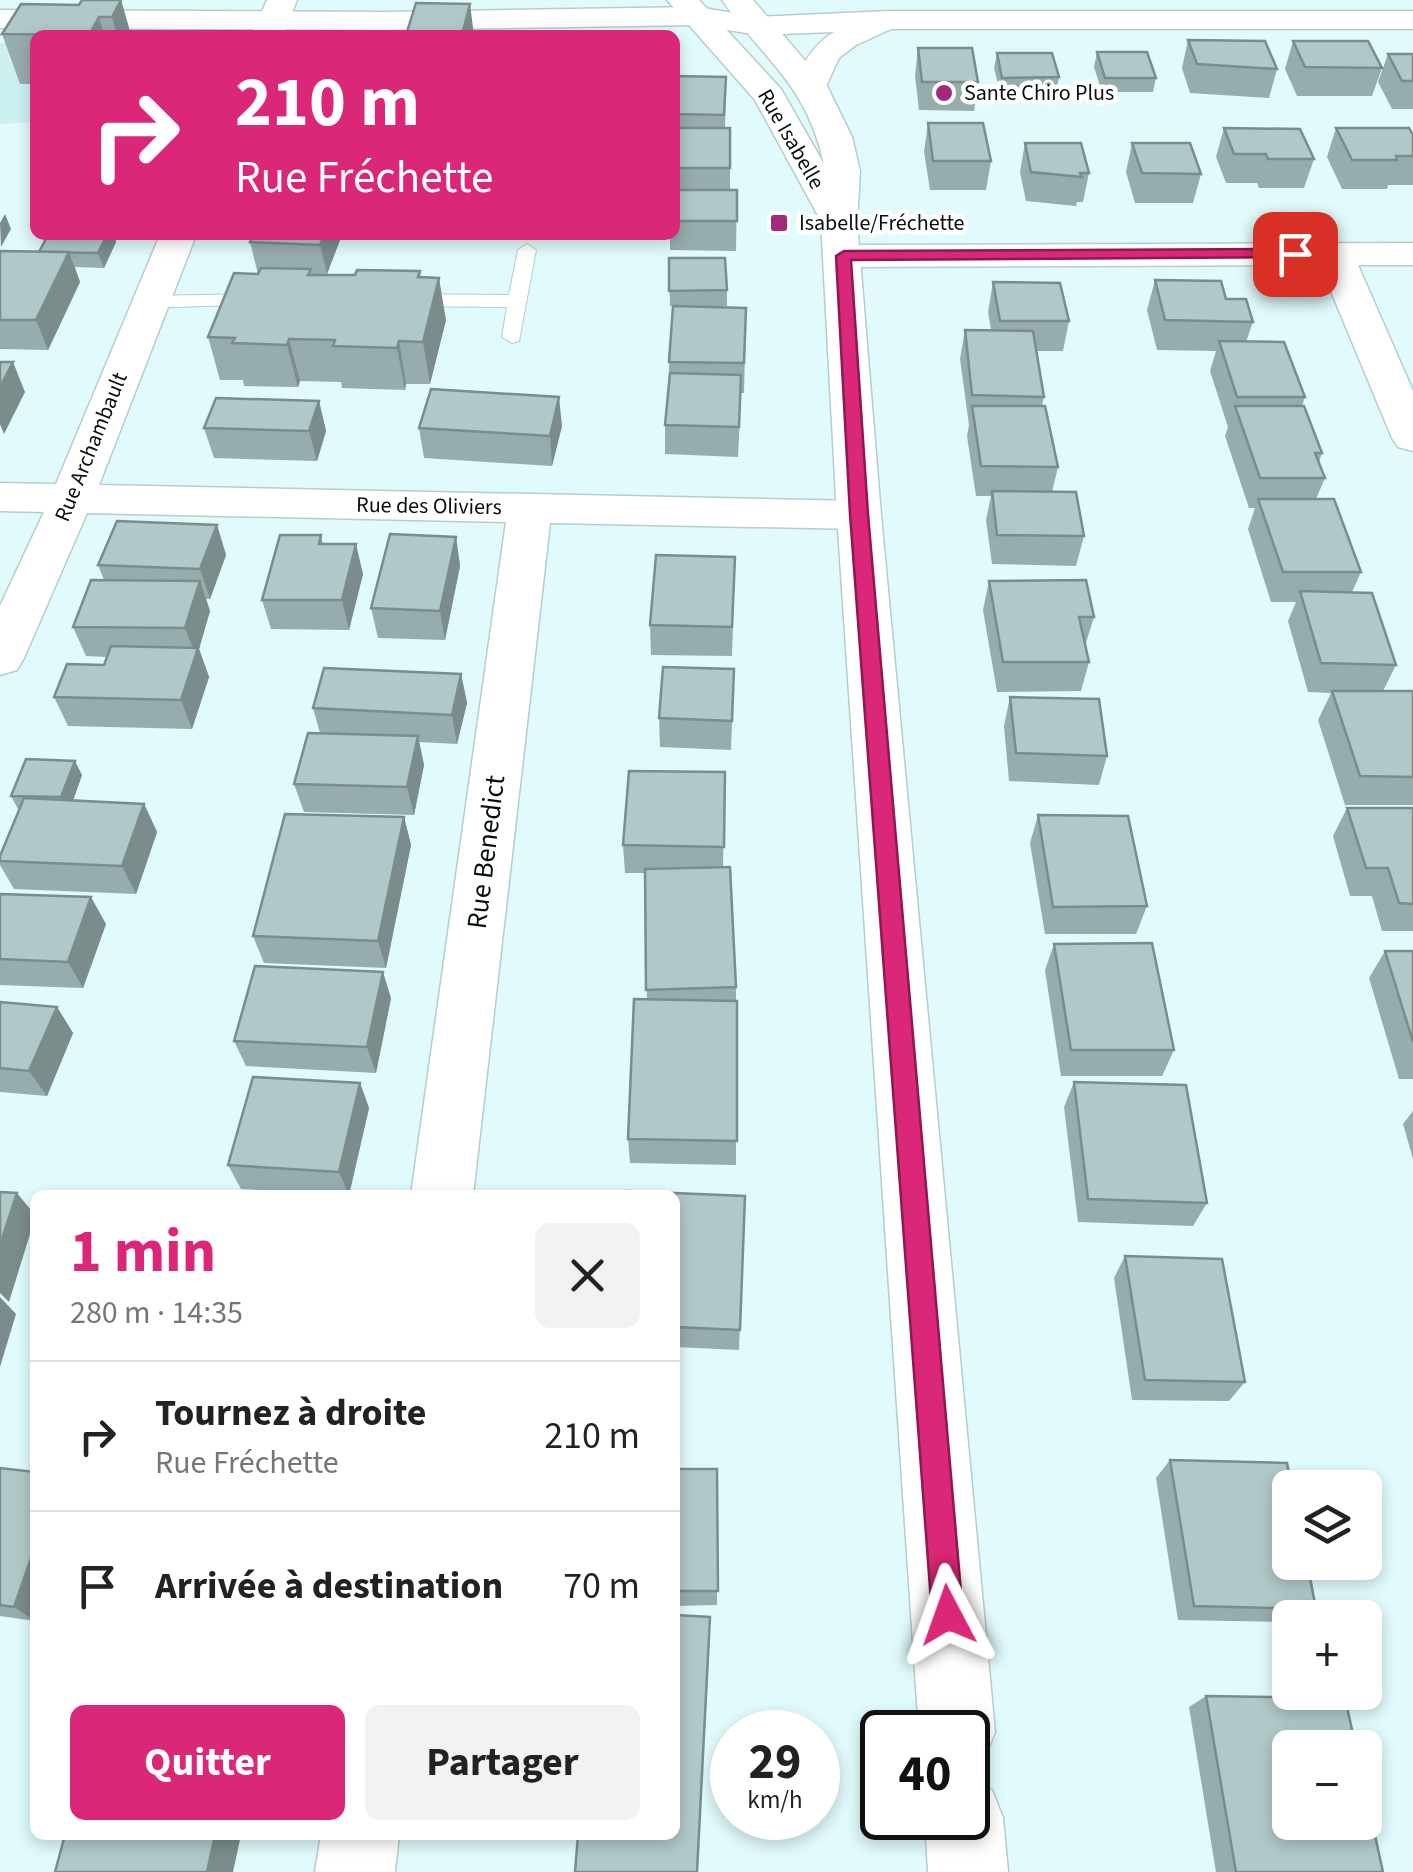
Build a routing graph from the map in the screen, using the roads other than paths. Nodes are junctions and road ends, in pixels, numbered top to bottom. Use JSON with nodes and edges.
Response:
{"nodes":[{"id":1,"x":605,"y":0,"type":"edge"},
{"id":2,"x":749,"y":7,"type":"edge"},
{"id":3,"x":689,"y":8,"type":"edge"},
{"id":4,"x":275,"y":18,"type":"edge"},
{"id":5,"x":0,"y":20,"type":"edge"},
{"id":6,"x":888,"y":20,"type":"junction"},
{"id":7,"x":1413,"y":20,"type":"edge"},
{"id":8,"x":519,"y":24,"type":"edge"},
{"id":9,"x":382,"y":28,"type":"edge"},
{"id":10,"x":811,"y":86,"type":"junction"},
{"id":11,"x":841,"y":239,"type":"junction"},
{"id":12,"x":176,"y":240,"type":"edge"},
{"id":13,"x":526,"y":250,"type":"dead end"},
{"id":14,"x":1334,"y":254,"type":"junction"},
{"id":15,"x":1413,"y":254,"type":"edge"},
{"id":16,"x":268,"y":300,"type":"edge"},
{"id":17,"x":384,"y":300,"type":"edge"},
{"id":18,"x":518,"y":301,"type":"junction"},
{"id":19,"x":148,"y":302,"type":"junction"},
{"id":20,"x":512,"y":337,"type":"dead end"},
{"id":21,"x":1413,"y":438,"type":"edge"},
{"id":22,"x":0,"y":497,"type":"edge"},
{"id":23,"x":72,"y":498,"type":"junction"},
{"id":24,"x":530,"y":508,"type":"junction"},
{"id":25,"x":859,"y":514,"type":"junction"},
{"id":26,"x":0,"y":658,"type":"edge"},
{"id":27,"x":443,"y":1190,"type":"edge"},
{"id":28,"x":955,"y":1710,"type":"edge"},
{"id":29,"x":359,"y":1840,"type":"edge"},
{"id":30,"x":966,"y":1840,"type":"edge"},
{"id":31,"x":356,"y":1872,"type":"edge"},
{"id":32,"x":968,"y":1872,"type":"edge"}],
"edges":[{"from":1,"to":8,"type":"street"},
{"from":2,"to":3,"type":"street"},
{"from":2,"to":6,"type":"street"},
{"from":2,"to":10,"type":"street","name":"Rue Isabelle"},
{"from":3,"to":8,"type":"street"},
{"from":3,"to":11,"type":"street","name":"Rue Isabelle"},
{"from":4,"to":5,"type":"street"},
{"from":4,"to":9,"type":"street"},
{"from":6,"to":7,"type":"street"},
{"from":6,"to":10,"type":"street"},
{"from":8,"to":9,"type":"street"},
{"from":10,"to":11,"type":"street","name":"Rue Isabelle"},
{"from":11,"to":14,"type":"street"},
{"from":11,"to":25,"type":"street","name":"Rue Isabelle"},
{"from":12,"to":19,"type":"street","name":"Rue Archambault"},
{"from":13,"to":18,"type":"lane"},
{"from":14,"to":15,"type":"street"},
{"from":14,"to":21,"type":"street"},
{"from":16,"to":19,"type":"lane"},
{"from":17,"to":18,"type":"lane"},
{"from":18,"to":20,"type":"lane"},
{"from":19,"to":23,"type":"street","name":"Rue Archambault"},
{"from":22,"to":23,"type":"street","name":"Rue des Oliviers"},
{"from":23,"to":24,"type":"street","name":"Rue des Oliviers"},
{"from":23,"to":26,"type":"street","name":"Rue Archambault"},
{"from":24,"to":25,"type":"street","name":"Rue des Oliviers"},
{"from":24,"to":27,"type":"street","name":"Rue Benedict"},
{"from":25,"to":28,"type":"street","name":"Rue Isabelle"},
{"from":29,"to":31,"type":"street"},
{"from":30,"to":32,"type":"street"}]}
